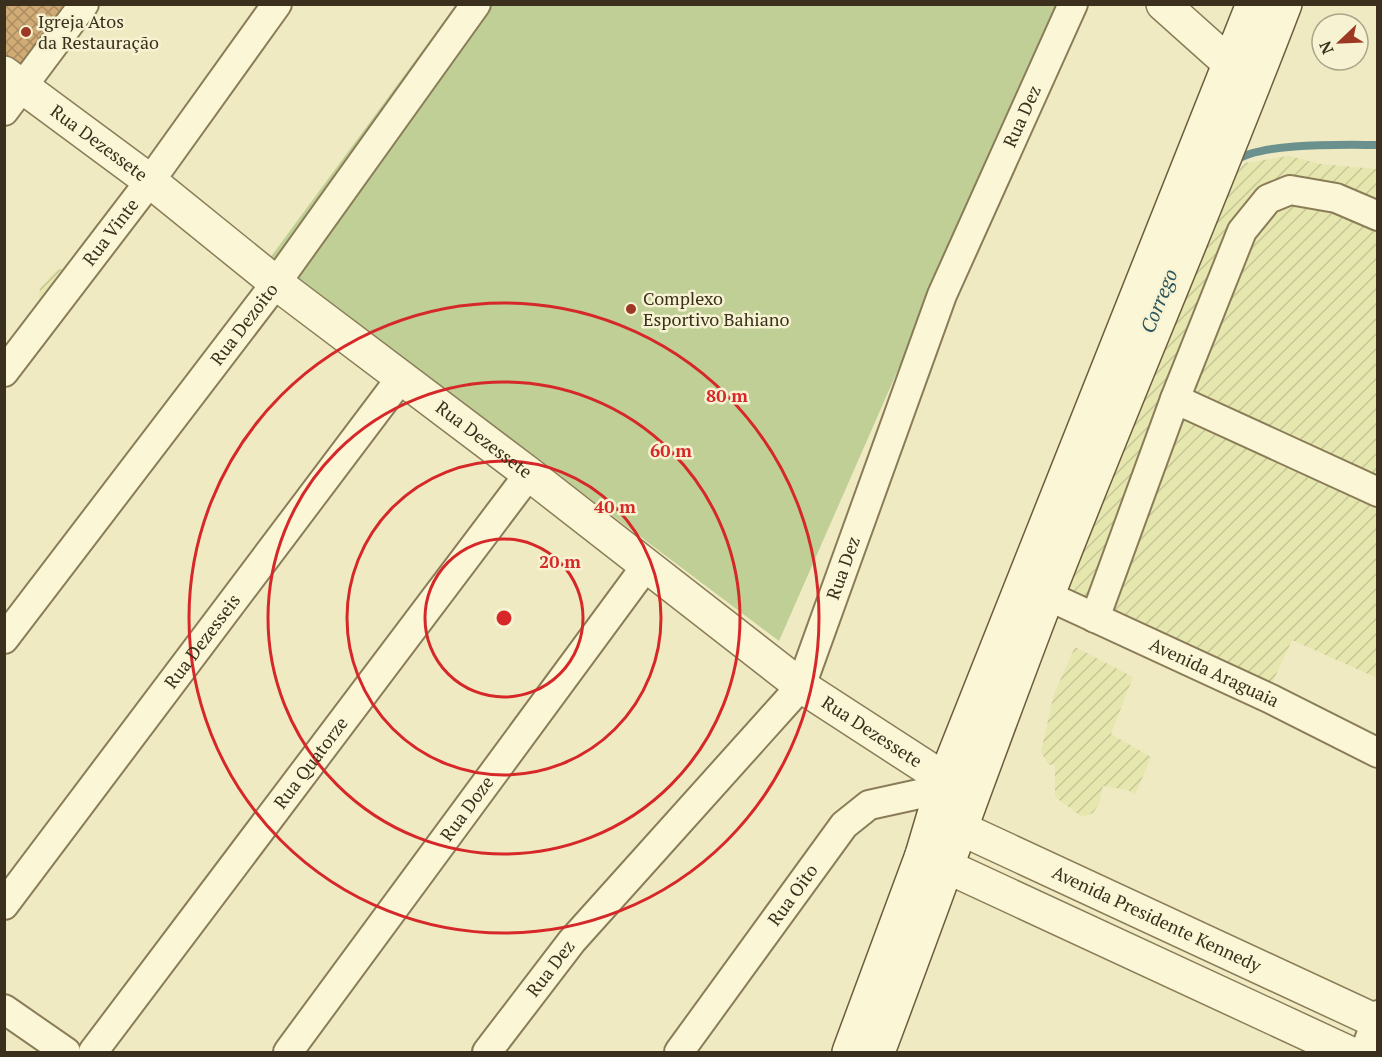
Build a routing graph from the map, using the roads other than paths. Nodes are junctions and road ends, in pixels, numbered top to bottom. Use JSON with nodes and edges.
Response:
{"nodes":[{"id":1,"x":84,"y":4,"type":"edge"},
{"id":2,"x":277,"y":4,"type":"edge"},
{"id":3,"x":476,"y":4,"type":"edge"},
{"id":4,"x":1073,"y":4,"type":"edge"},
{"id":5,"x":1163,"y":4,"type":"edge"},
{"id":6,"x":1253,"y":4,"type":"edge"},
{"id":7,"x":1285,"y":4,"type":"edge"},
{"id":8,"x":1230,"y":64,"type":"junction"},
{"id":9,"x":1254,"y":86,"type":"junction"},
{"id":10,"x":11,"y":90,"type":"edge"},
{"id":11,"x":150,"y":181,"type":"junction"},
{"id":12,"x":1377,"y":216,"type":"edge"},
{"id":13,"x":276,"y":283,"type":"junction"},
{"id":14,"x":4,"y":372,"type":"edge"},
{"id":15,"x":401,"y":378,"type":"junction"},
{"id":16,"x":1175,"y":399,"type":"junction"},
{"id":17,"x":529,"y":474,"type":"junction"},
{"id":18,"x":1377,"y":492,"type":"edge"},
{"id":19,"x":646,"y":566,"type":"junction"},
{"id":20,"x":1048,"y":596,"type":"junction"},
{"id":21,"x":1095,"y":618,"type":"junction"},
{"id":22,"x":4,"y":639,"type":"edge"},
{"id":23,"x":801,"y":686,"type":"junction"},
{"id":24,"x":1377,"y":753,"type":"edge"},
{"id":25,"x":950,"y":802,"type":"junction"},
{"id":26,"x":935,"y":861,"type":"junction"},
{"id":27,"x":4,"y":905,"type":"edge"},
{"id":28,"x":4,"y":1009,"type":"edge"},
{"id":29,"x":1377,"y":1019,"type":"edge"},
{"id":30,"x":66,"y":1053,"type":"edge"},
{"id":31,"x":93,"y":1053,"type":"edge"},
{"id":32,"x":288,"y":1053,"type":"edge"},
{"id":33,"x":487,"y":1053,"type":"edge"},
{"id":34,"x":679,"y":1053,"type":"edge"},
{"id":35,"x":849,"y":1053,"type":"edge"},
{"id":36,"x":878,"y":1053,"type":"edge"},
{"id":37,"x":1347,"y":1053,"type":"edge"},
{"id":38,"x":1365,"y":1053,"type":"edge"}],
"edges":[{"from":1,"to":10,"type":"street"},
{"from":2,"to":11,"type":"street","name":"Rua Vinte"},
{"from":3,"to":13,"type":"street","name":"Rua Dezoito"},
{"from":4,"to":23,"type":"street","name":"Rua Dez"},
{"from":5,"to":8,"type":"street"},
{"from":6,"to":8,"type":"street"},
{"from":7,"to":9,"type":"street"},
{"from":8,"to":9,"type":"street"},
{"from":8,"to":25,"type":"street"},
{"from":9,"to":20,"type":"street"},
{"from":10,"to":11,"type":"street","name":"Rua Dezessete"},
{"from":11,"to":13,"type":"street","name":"Rua Dezessete"},
{"from":11,"to":14,"type":"street","name":"Rua Vinte"},
{"from":12,"to":16,"type":"street"},
{"from":13,"to":15,"type":"street","name":"Rua Dezessete"},
{"from":13,"to":22,"type":"street","name":"Rua Dezoito"},
{"from":15,"to":17,"type":"street","name":"Rua Dezessete"},
{"from":15,"to":27,"type":"street","name":"Rua Dezesseis"},
{"from":16,"to":18,"type":"street"},
{"from":16,"to":21,"type":"street"},
{"from":17,"to":19,"type":"street","name":"Rua Dezessete"},
{"from":17,"to":31,"type":"street","name":"Rua Quatorze"},
{"from":19,"to":23,"type":"street","name":"Rua Dezessete"},
{"from":19,"to":32,"type":"street","name":"Rua Doze"},
{"from":20,"to":21,"type":"street","name":"Avenida Araguaia"},
{"from":20,"to":25,"type":"street"},
{"from":21,"to":24,"type":"street","name":"Avenida Araguaia"},
{"from":23,"to":25,"type":"street","name":"Rua Dezessete"},
{"from":23,"to":33,"type":"street","name":"Rua Dez"},
{"from":25,"to":26,"type":"street"},
{"from":25,"to":29,"type":"street","name":"Avenida Presidente Kennedy"},
{"from":25,"to":34,"type":"street","name":"Rua Oito"},
{"from":26,"to":35,"type":"street"},
{"from":26,"to":36,"type":"street"},
{"from":26,"to":37,"type":"street"},
{"from":28,"to":30,"type":"street"},
{"from":29,"to":38,"type":"street"}]}
